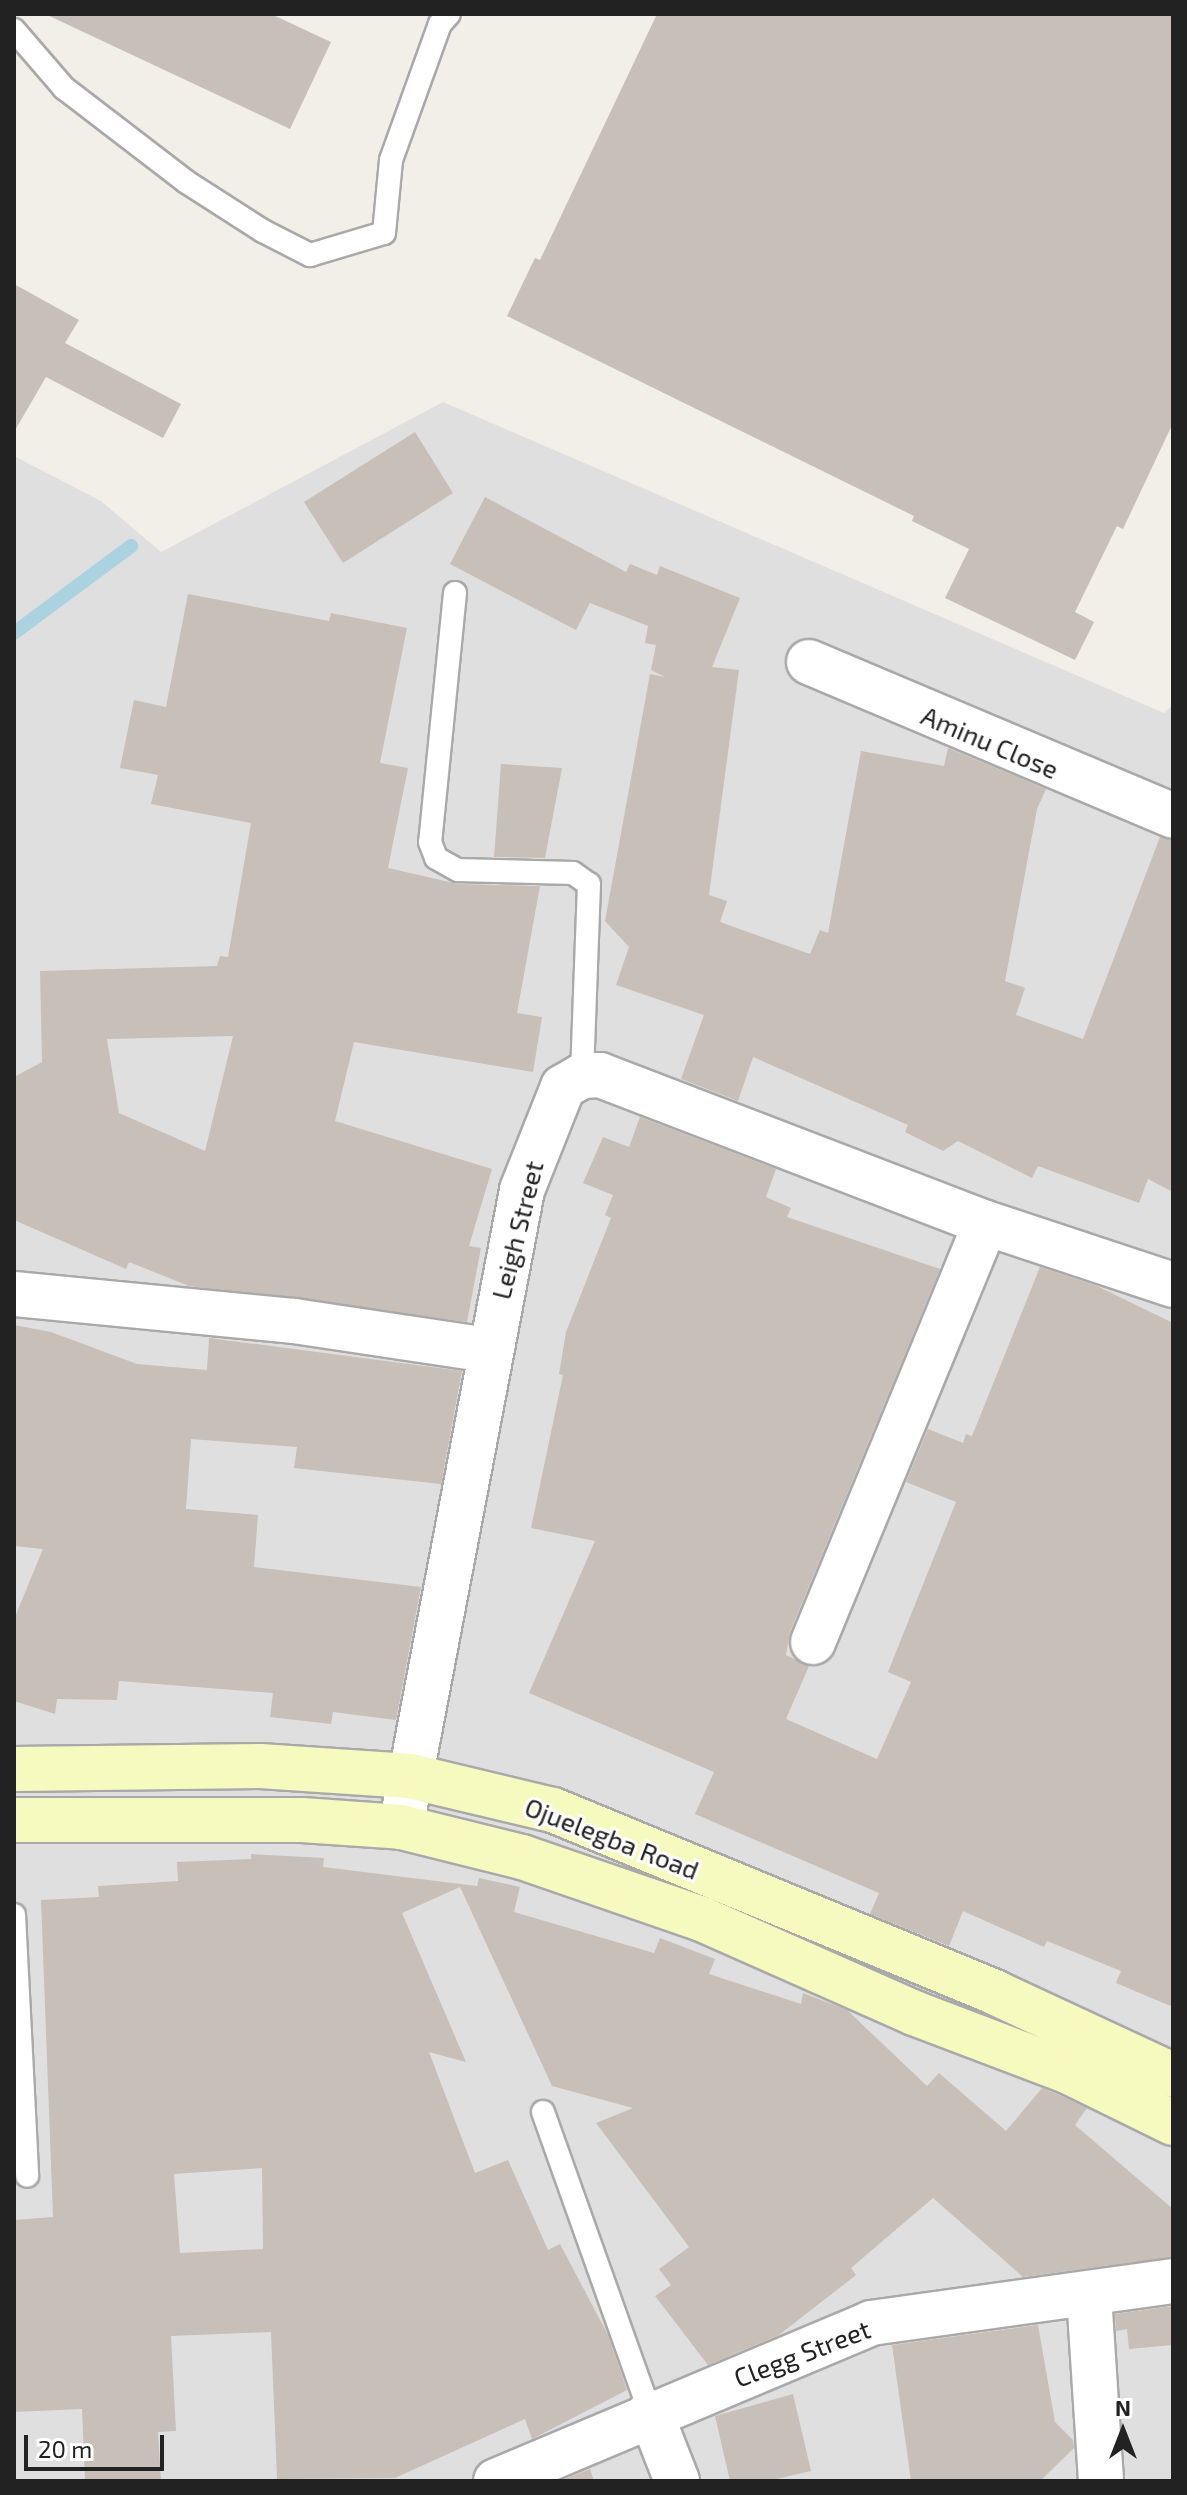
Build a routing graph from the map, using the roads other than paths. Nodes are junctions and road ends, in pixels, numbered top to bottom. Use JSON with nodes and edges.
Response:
{"nodes":[{"id":1,"x":449,"y":14,"type":"edge"},
{"id":2,"x":14,"y":30,"type":"edge"},
{"id":3,"x":455,"y":593,"type":"dead end"},
{"id":4,"x":809,"y":662,"type":"dead end"},
{"id":5,"x":1173,"y":816,"type":"edge"},
{"id":6,"x":582,"y":1076,"type":"junction"},
{"id":7,"x":986,"y":1223,"type":"junction"},
{"id":8,"x":1173,"y":1285,"type":"edge"},
{"id":9,"x":14,"y":1294,"type":"edge"},
{"id":10,"x":488,"y":1350,"type":"junction"},
{"id":11,"x":813,"y":1642,"type":"dead end"},
{"id":12,"x":14,"y":1769,"type":"edge"},
{"id":13,"x":410,"y":1776,"type":"junction"},
{"id":14,"x":14,"y":1820,"type":"edge"},
{"id":15,"x":401,"y":1827,"type":"junction"},
{"id":16,"x":14,"y":1915,"type":"edge"},
{"id":17,"x":1173,"y":2075,"type":"edge"},
{"id":18,"x":543,"y":2112,"type":"dead end"},
{"id":19,"x":1173,"y":2123,"type":"edge"},
{"id":20,"x":27,"y":2176,"type":"dead end"},
{"id":21,"x":1173,"y":2281,"type":"edge"},
{"id":22,"x":1089,"y":2295,"type":"junction"},
{"id":23,"x":650,"y":2412,"type":"junction"},
{"id":24,"x":496,"y":2481,"type":"edge"},
{"id":25,"x":677,"y":2481,"type":"edge"},
{"id":26,"x":1101,"y":2481,"type":"edge"}],
"edges":[{"from":1,"to":2,"type":"lane"},
{"from":3,"to":6,"type":"lane"},
{"from":4,"to":5,"type":"street","name":"Aminu Close"},
{"from":6,"to":7,"type":"street"},
{"from":6,"to":10,"type":"street","name":"Leigh Street"},
{"from":7,"to":8,"type":"street"},
{"from":7,"to":11,"type":"street"},
{"from":9,"to":10,"type":"street"},
{"from":10,"to":13,"type":"street","name":"Leigh Street"},
{"from":12,"to":13,"type":"main road","name":"Ojuelegba Road"},
{"from":13,"to":15,"type":"street","name":"Leigh Street"},
{"from":13,"to":17,"type":"main road","name":"Ojuelegba Road"},
{"from":14,"to":15,"type":"main road","name":"Ojuelegba Road"},
{"from":15,"to":19,"type":"main road","name":"Ojuelegba Road"},
{"from":16,"to":20,"type":"lane"},
{"from":18,"to":23,"type":"lane"},
{"from":21,"to":22,"type":"street","name":"Clegg Street"},
{"from":22,"to":23,"type":"street","name":"Clegg Street"},
{"from":22,"to":26,"type":"street"},
{"from":23,"to":24,"type":"street","name":"Clegg Street"},
{"from":23,"to":25,"type":"street"}]}
